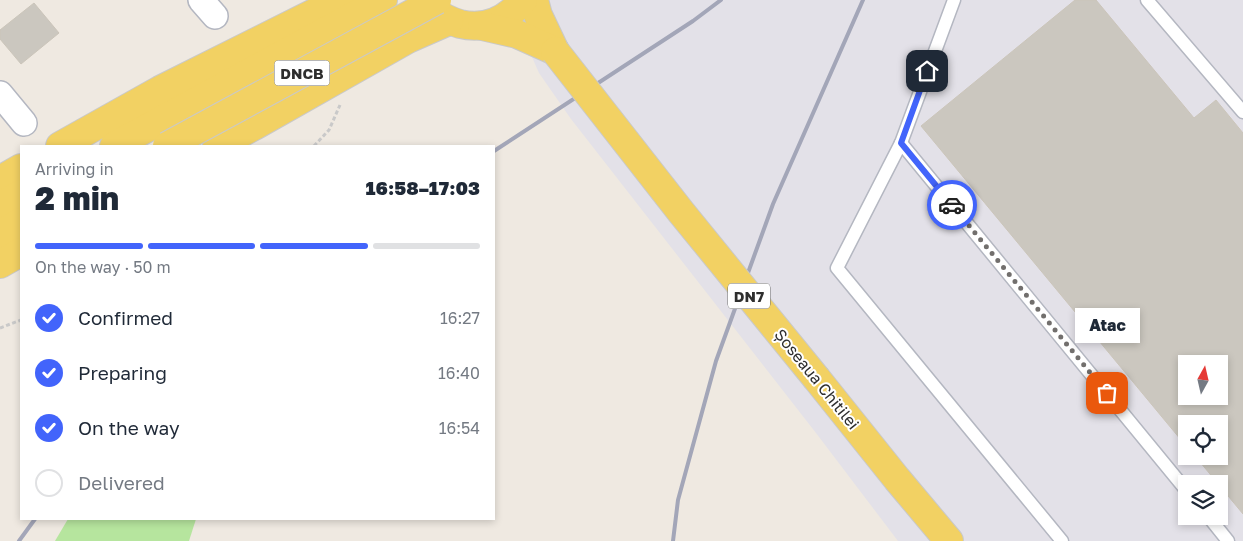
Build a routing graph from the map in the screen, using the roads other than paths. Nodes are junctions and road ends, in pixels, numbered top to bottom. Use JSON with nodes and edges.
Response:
{"nodes":[{"id":1,"x":340,"y":0,"type":"edge"},
{"id":2,"x":383,"y":0,"type":"edge"},
{"id":3,"x":424,"y":0,"type":"edge"},
{"id":4,"x":523,"y":0,"type":"edge"},
{"id":5,"x":534,"y":0,"type":"edge"},
{"id":6,"x":954,"y":0,"type":"edge"},
{"id":7,"x":1147,"y":0,"type":"edge"},
{"id":8,"x":443,"y":10,"type":"edge"},
{"id":9,"x":482,"y":26,"type":"junction"},
{"id":10,"x":555,"y":51,"type":"junction"},
{"id":11,"x":0,"y":94,"type":"edge"},
{"id":12,"x":1243,"y":112,"type":"edge"},
{"id":13,"x":24,"y":122,"type":"dead end"},
{"id":14,"x":901,"y":143,"type":"junction"},
{"id":15,"x":62,"y":145,"type":"edge"},
{"id":16,"x":117,"y":145,"type":"edge"},
{"id":17,"x":169,"y":145,"type":"edge"},
{"id":18,"x":219,"y":145,"type":"edge"},
{"id":19,"x":20,"y":169,"type":"edge"},
{"id":20,"x":0,"y":180,"type":"edge"},
{"id":21,"x":20,"y":195,"type":"edge"},
{"id":22,"x":0,"y":206,"type":"edge"},
{"id":23,"x":20,"y":223,"type":"edge"},
{"id":24,"x":0,"y":234,"type":"edge"},
{"id":25,"x":20,"y":253,"type":"edge"},
{"id":26,"x":0,"y":264,"type":"edge"},
{"id":27,"x":1178,"y":480,"type":"edge"},
{"id":28,"x":1215,"y":525,"type":"edge"},
{"id":29,"x":949,"y":541,"type":"edge"},
{"id":30,"x":1062,"y":541,"type":"edge"},
{"id":31,"x":1228,"y":541,"type":"edge"}],
"edges":[{"from":1,"to":15,"type":"main road"},
{"from":2,"to":16,"type":"main road","number":"DNCB"},
{"from":3,"to":8,"type":"main road","number":"DN7"},
{"from":4,"to":9,"type":"main road","number":"DN7"},
{"from":5,"to":10,"type":"main road","name":"Șoseaua Chitilei","number":"DN7"},
{"from":6,"to":14,"type":"lane"},
{"from":7,"to":12,"type":"lane"},
{"from":8,"to":9,"type":"main road","number":"DN7"},
{"from":8,"to":17,"type":"main road","number":"DNCB","bridge":true},
{"from":8,"to":18,"type":"main road"},
{"from":9,"to":10,"type":"main road","name":"Șoseaua Chitilei","number":"DN7"},
{"from":10,"to":29,"type":"main road","name":"Șoseaua Chitilei","number":"DN7","bridge":true},
{"from":11,"to":13,"type":"street"},
{"from":14,"to":27,"type":"lane"},
{"from":14,"to":30,"type":"lane"},
{"from":19,"to":20,"type":"main road"},
{"from":21,"to":22,"type":"main road"},
{"from":23,"to":24,"type":"main road"},
{"from":25,"to":26,"type":"main road"},
{"from":28,"to":31,"type":"lane"}]}
